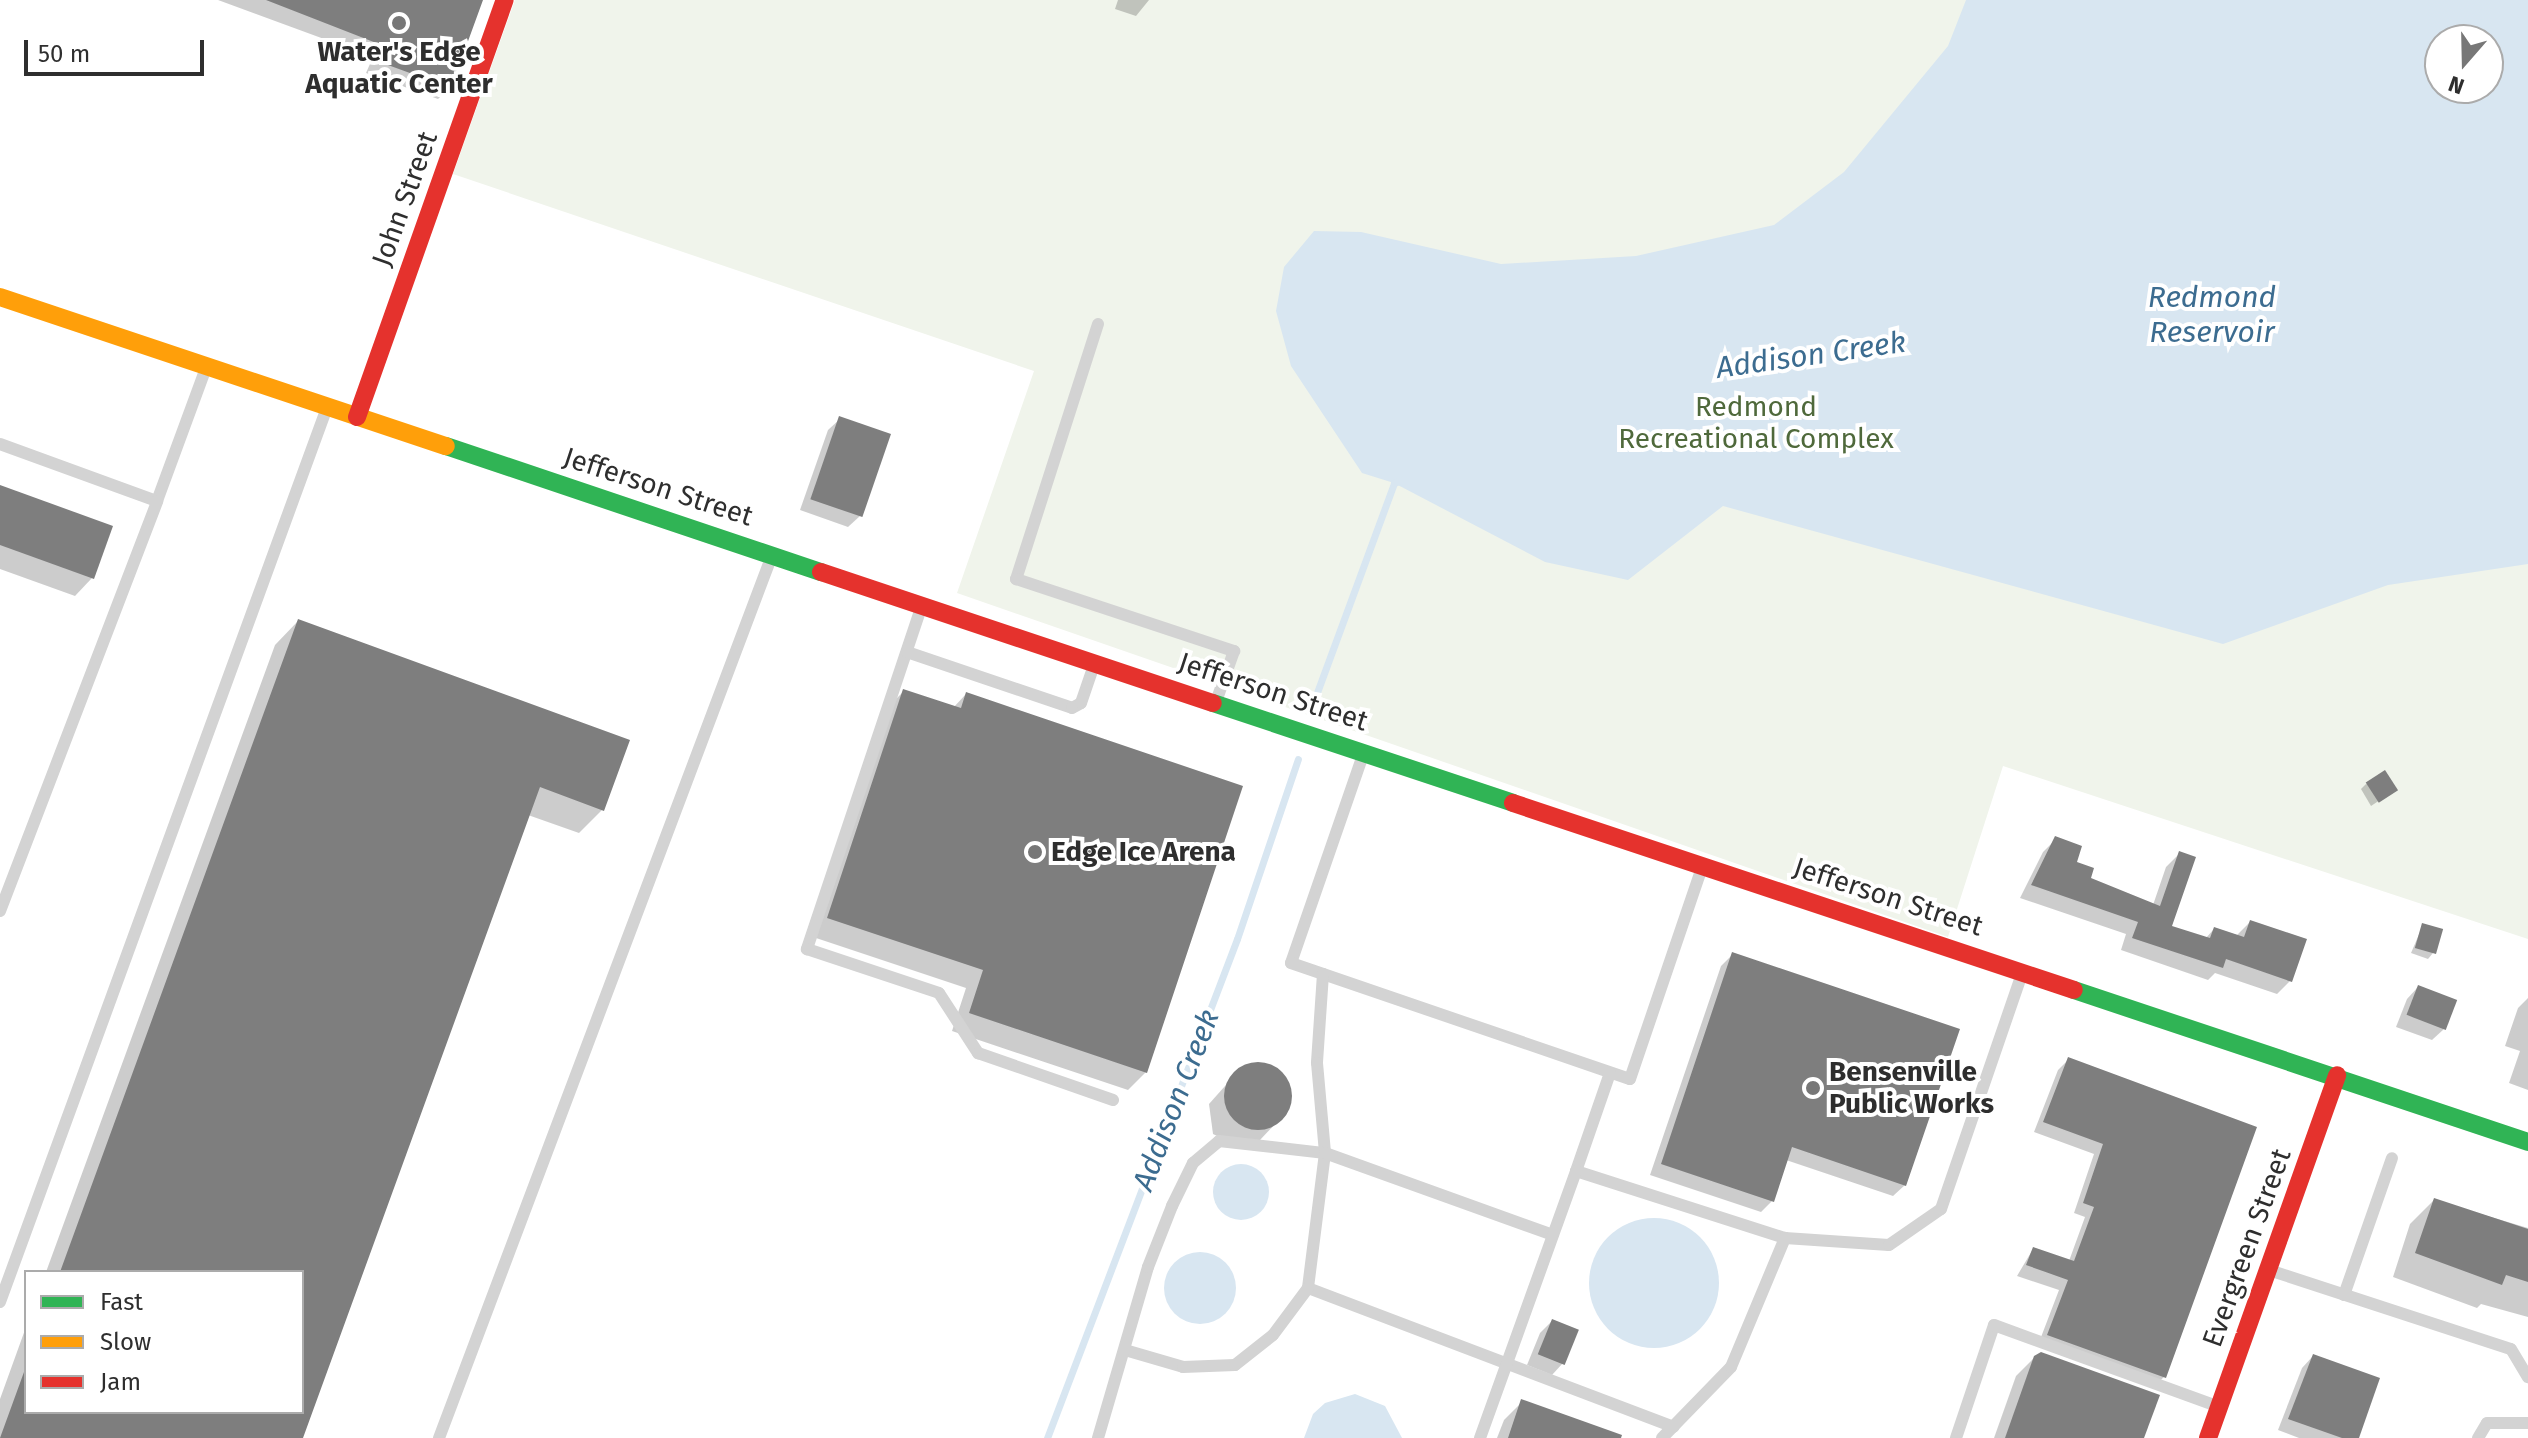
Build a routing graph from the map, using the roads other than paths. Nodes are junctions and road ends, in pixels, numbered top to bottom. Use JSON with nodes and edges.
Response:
{"nodes":[{"id":1,"x":505,"y":0,"type":"edge"},
{"id":2,"x":0,"y":297,"type":"edge"},
{"id":3,"x":1098,"y":324,"type":"dead end"},
{"id":4,"x":206,"y":366,"type":"junction"},
{"id":5,"x":328,"y":407,"type":"junction"},
{"id":6,"x":357,"y":417,"type":"junction"},
{"id":7,"x":0,"y":444,"type":"edge"},
{"id":8,"x":157,"y":501,"type":"junction"},
{"id":9,"x":773,"y":555,"type":"junction"},
{"id":10,"x":922,"y":605,"type":"junction"},
{"id":11,"x":907,"y":652,"type":"junction"},
{"id":12,"x":1095,"y":662,"type":"junction"},
{"id":13,"x":1216,"y":702,"type":"junction"},
{"id":14,"x":1364,"y":752,"type":"junction"},
{"id":15,"x":1703,"y":866,"type":"junction"},
{"id":16,"x":0,"y":911,"type":"edge"},
{"id":17,"x":2023,"y":971,"type":"junction"},
{"id":18,"x":1323,"y":974,"type":"junction"},
{"id":19,"x":1610,"y":1073,"type":"junction"},
{"id":20,"x":2337,"y":1075,"type":"junction"},
{"id":21,"x":1113,"y":1100,"type":"dead end"},
{"id":22,"x":2528,"y":1142,"type":"edge"},
{"id":23,"x":1325,"y":1153,"type":"junction"},
{"id":24,"x":2392,"y":1158,"type":"dead end"},
{"id":25,"x":1576,"y":1171,"type":"junction"},
{"id":26,"x":1553,"y":1235,"type":"junction"},
{"id":27,"x":1785,"y":1238,"type":"junction"},
{"id":28,"x":2269,"y":1270,"type":"junction"},
{"id":29,"x":1308,"y":1288,"type":"junction"},
{"id":30,"x":2344,"y":1295,"type":"junction"},
{"id":31,"x":0,"y":1302,"type":"edge"},
{"id":32,"x":1125,"y":1350,"type":"junction"},
{"id":33,"x":1507,"y":1366,"type":"junction"},
{"id":34,"x":2528,"y":1377,"type":"edge"},
{"id":35,"x":2219,"y":1408,"type":"junction"},
{"id":36,"x":2528,"y":1423,"type":"edge"},
{"id":37,"x":1673,"y":1427,"type":"junction"},
{"id":38,"x":439,"y":1438,"type":"edge"},
{"id":39,"x":1098,"y":1438,"type":"edge"},
{"id":40,"x":1480,"y":1438,"type":"edge"},
{"id":41,"x":1662,"y":1438,"type":"edge"},
{"id":42,"x":1956,"y":1438,"type":"edge"},
{"id":43,"x":2208,"y":1438,"type":"edge"},
{"id":44,"x":2478,"y":1438,"type":"edge"}],
"edges":[{"from":1,"to":6,"type":"street","name":"John Street"},
{"from":2,"to":4,"type":"street","name":"Jefferson Street"},
{"from":3,"to":13,"type":"lane"},
{"from":4,"to":5,"type":"street","name":"Jefferson Street"},
{"from":4,"to":8,"type":"lane"},
{"from":5,"to":6,"type":"street","name":"Jefferson Street"},
{"from":5,"to":31,"type":"lane"},
{"from":6,"to":9,"type":"street","name":"Jefferson Street"},
{"from":7,"to":8,"type":"lane"},
{"from":8,"to":16,"type":"lane"},
{"from":9,"to":10,"type":"street","name":"Jefferson Street"},
{"from":9,"to":38,"type":"lane"},
{"from":10,"to":11,"type":"lane"},
{"from":10,"to":12,"type":"street","name":"Jefferson Street"},
{"from":11,"to":12,"type":"lane"},
{"from":11,"to":21,"type":"lane"},
{"from":12,"to":13,"type":"street","name":"Jefferson Street"},
{"from":13,"to":14,"type":"street","name":"Jefferson Street"},
{"from":14,"to":15,"type":"street","name":"Jefferson Street"},
{"from":14,"to":18,"type":"lane"},
{"from":15,"to":17,"type":"street","name":"Jefferson Street"},
{"from":15,"to":19,"type":"lane"},
{"from":17,"to":20,"type":"street","name":"Jefferson Street"},
{"from":17,"to":27,"type":"lane"},
{"from":18,"to":19,"type":"lane"},
{"from":18,"to":23,"type":"lane"},
{"from":19,"to":25,"type":"lane"},
{"from":20,"to":22,"type":"street","name":"Jefferson Street"},
{"from":20,"to":28,"type":"street","name":"Evergreen Street"},
{"from":23,"to":26,"type":"lane"},
{"from":23,"to":29,"type":"lane"},
{"from":23,"to":32,"type":"lane"},
{"from":24,"to":30,"type":"lane"},
{"from":25,"to":26,"type":"lane"},
{"from":25,"to":27,"type":"lane"},
{"from":26,"to":33,"type":"lane"},
{"from":27,"to":37,"type":"lane"},
{"from":28,"to":30,"type":"lane"},
{"from":28,"to":35,"type":"street","name":"Evergreen Street"},
{"from":29,"to":32,"type":"lane"},
{"from":29,"to":33,"type":"lane"},
{"from":30,"to":34,"type":"lane"},
{"from":32,"to":39,"type":"lane"},
{"from":33,"to":37,"type":"lane"},
{"from":33,"to":40,"type":"lane"},
{"from":35,"to":42,"type":"lane"},
{"from":35,"to":43,"type":"street","name":"Evergreen Street"},
{"from":36,"to":44,"type":"lane"},
{"from":37,"to":41,"type":"lane"}]}
